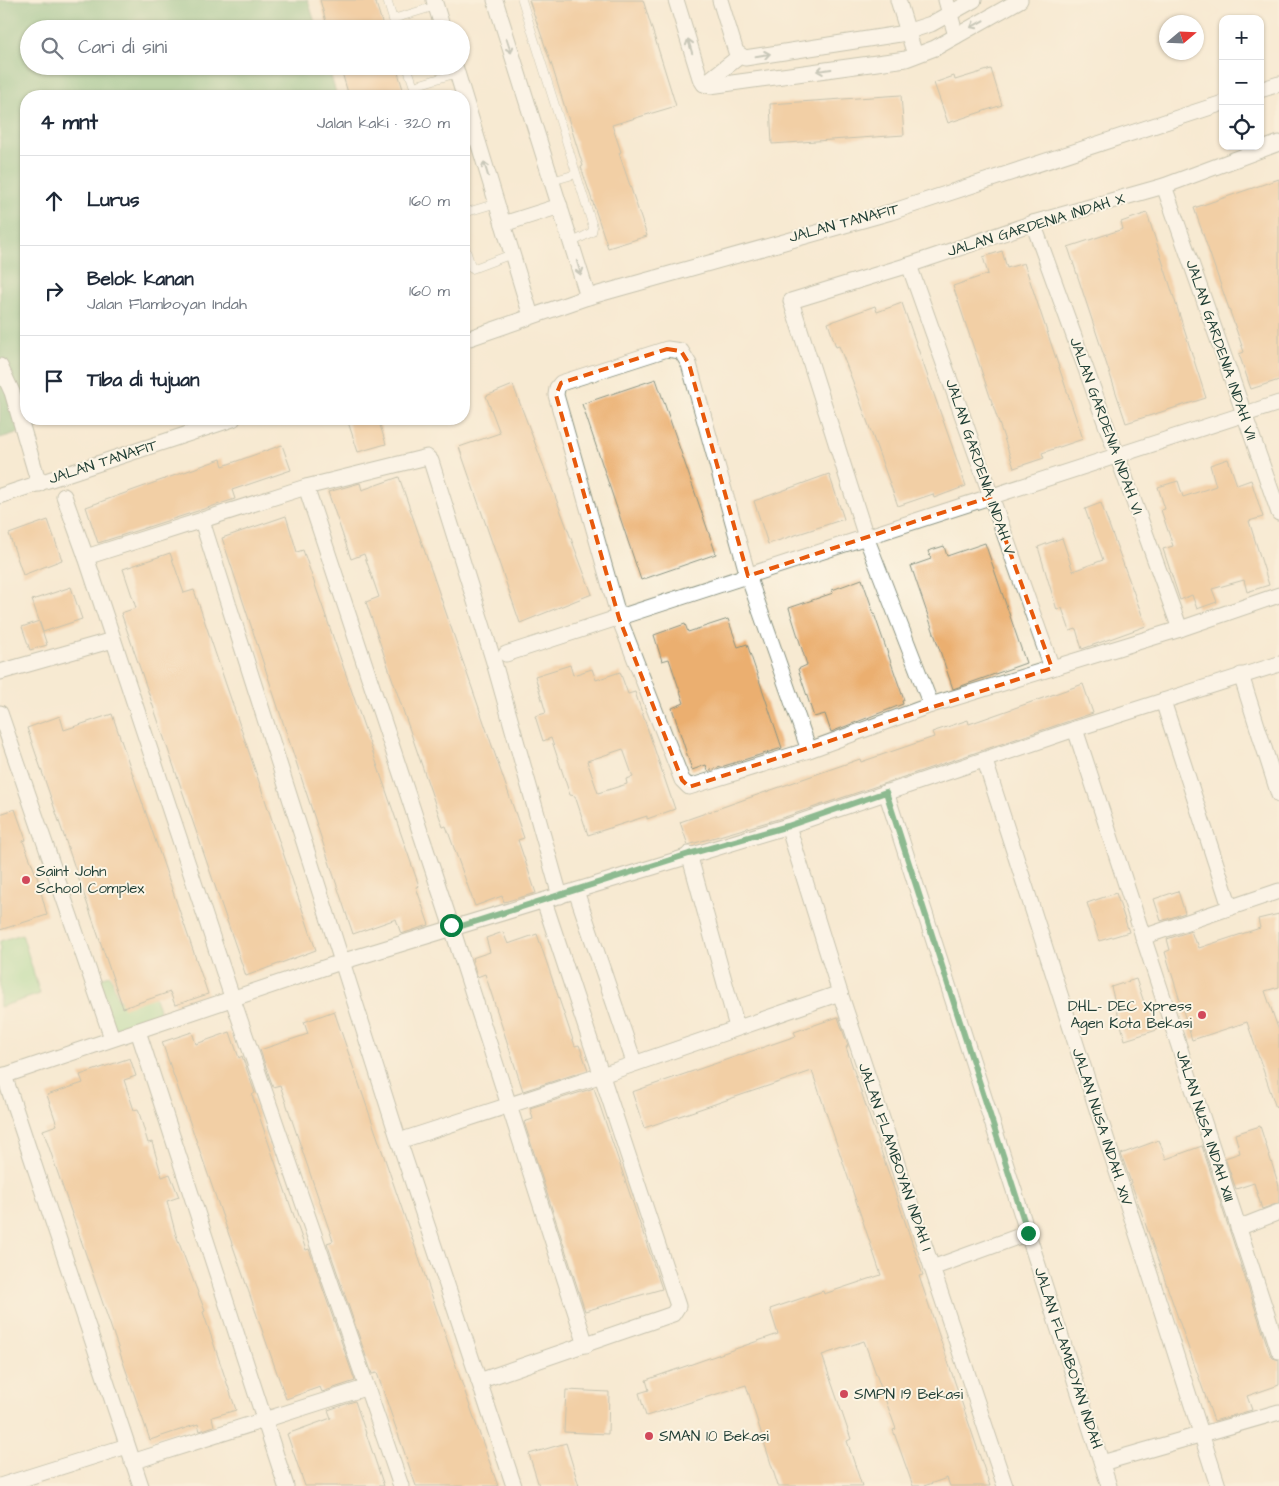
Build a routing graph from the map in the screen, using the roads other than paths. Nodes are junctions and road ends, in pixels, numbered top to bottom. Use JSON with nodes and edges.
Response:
{"nodes":[{"id":1,"x":387,"y":0,"type":"edge"},
{"id":2,"x":495,"y":0,"type":"edge"},
{"id":3,"x":522,"y":0,"type":"edge"},
{"id":4,"x":676,"y":0,"type":"edge"},
{"id":5,"x":720,"y":0,"type":"edge"},
{"id":6,"x":898,"y":0,"type":"edge"},
{"id":7,"x":974,"y":0,"type":"edge"},
{"id":8,"x":1020,"y":0,"type":"edge"},
{"id":9,"x":435,"y":3,"type":"edge"},
{"id":10,"x":948,"y":6,"type":"edge"},
{"id":11,"x":393,"y":19,"type":"joint"},
{"id":12,"x":440,"y":20,"type":"edge"},
{"id":13,"x":908,"y":32,"type":"junction"},
{"id":14,"x":956,"y":36,"type":"junction"},
{"id":15,"x":915,"y":55,"type":"junction"},
{"id":16,"x":740,"y":56,"type":"junction"},
{"id":17,"x":411,"y":75,"type":"edge"},
{"id":18,"x":443,"y":75,"type":"edge"},
{"id":19,"x":457,"y":75,"type":"edge"},
{"id":20,"x":704,"y":84,"type":"junction"},
{"id":21,"x":1279,"y":84,"type":"edge"},
{"id":22,"x":414,"y":86,"type":"junction"},
{"id":23,"x":1264,"y":89,"type":"edge"},
{"id":24,"x":415,"y":90,"type":"edge"},
{"id":25,"x":460,"y":90,"type":"edge"},
{"id":26,"x":1219,"y":104,"type":"edge"},
{"id":27,"x":470,"y":141,"type":"edge"},
{"id":28,"x":1279,"y":143,"type":"edge"},
{"id":29,"x":576,"y":174,"type":"junction"},
{"id":30,"x":552,"y":181,"type":"junction"},
{"id":31,"x":1164,"y":186,"type":"junction"},
{"id":32,"x":497,"y":203,"type":"junction"},
{"id":33,"x":560,"y":206,"type":"junction"},
{"id":34,"x":470,"y":211,"type":"edge"},
{"id":35,"x":1033,"y":223,"type":"junction"},
{"id":36,"x":503,"y":224,"type":"junction"},
{"id":37,"x":572,"y":243,"type":"junction"},
{"id":38,"x":512,"y":254,"type":"junction"},
{"id":39,"x":470,"y":263,"type":"edge"},
{"id":40,"x":909,"y":265,"type":"junction"},
{"id":41,"x":588,"y":297,"type":"junction"},
{"id":42,"x":531,"y":316,"type":"junction"},
{"id":43,"x":470,"y":338,"type":"edge"},
{"id":44,"x":0,"y":366,"type":"edge"},
{"id":45,"x":1279,"y":403,"type":"edge"},
{"id":46,"x":1243,"y":414,"type":"junction"},
{"id":47,"x":20,"y":419,"type":"edge"},
{"id":48,"x":22,"y":425,"type":"edge"},
{"id":49,"x":215,"y":425,"type":"edge"},
{"id":50,"x":1117,"y":456,"type":"junction"},
{"id":51,"x":39,"y":484,"type":"junction"},
{"id":52,"x":306,"y":487,"type":"junction"},
{"id":53,"x":0,"y":496,"type":"edge"},
{"id":54,"x":64,"y":496,"type":"dead end"},
{"id":55,"x":990,"y":497,"type":"junction"},
{"id":56,"x":1279,"y":513,"type":"edge"},
{"id":57,"x":202,"y":521,"type":"junction"},
{"id":58,"x":866,"y":537,"type":"junction"},
{"id":59,"x":86,"y":557,"type":"junction"},
{"id":60,"x":748,"y":576,"type":"junction"},
{"id":61,"x":1279,"y":595,"type":"edge"},
{"id":62,"x":619,"y":618,"type":"junction"},
{"id":63,"x":1180,"y":629,"type":"junction"},
{"id":64,"x":113,"y":640,"type":"junction"},
{"id":65,"x":506,"y":654,"type":"dead end"},
{"id":66,"x":1279,"y":664,"type":"edge"},
{"id":67,"x":1052,"y":668,"type":"junction"},
{"id":68,"x":0,"y":672,"type":"edge"},
{"id":69,"x":1241,"y":675,"type":"junction"},
{"id":70,"x":1163,"y":701,"type":"junction"},
{"id":71,"x":931,"y":705,"type":"junction"},
{"id":72,"x":0,"y":713,"type":"edge"},
{"id":73,"x":1074,"y":729,"type":"junction"},
{"id":74,"x":808,"y":750,"type":"junction"},
{"id":75,"x":984,"y":761,"type":"junction"},
{"id":76,"x":1279,"y":796,"type":"edge"},
{"id":77,"x":888,"y":798,"type":"junction"},
{"id":78,"x":788,"y":826,"type":"junction"},
{"id":79,"x":689,"y":854,"type":"junction"},
{"id":80,"x":1279,"y":890,"type":"edge"},
{"id":81,"x":576,"y":891,"type":"junction"},
{"id":82,"x":560,"y":896,"type":"junction"},
{"id":83,"x":544,"y":901,"type":"junction"},
{"id":84,"x":1230,"y":907,"type":"junction"},
{"id":85,"x":452,"y":929,"type":"junction"},
{"id":86,"x":1143,"y":937,"type":"junction"},
{"id":87,"x":341,"y":962,"type":"junction"},
{"id":88,"x":840,"y":993,"type":"junction"},
{"id":89,"x":233,"y":1000,"type":"junction"},
{"id":90,"x":737,"y":1027,"type":"junction"},
{"id":91,"x":138,"y":1031,"type":"junction"},
{"id":92,"x":112,"y":1038,"type":"junction"},
{"id":93,"x":634,"y":1062,"type":"junction"},
{"id":94,"x":602,"y":1075,"type":"junction"},
{"id":95,"x":2,"y":1076,"type":"edge"},
{"id":96,"x":509,"y":1105,"type":"junction"},
{"id":97,"x":398,"y":1141,"type":"junction"},
{"id":98,"x":1279,"y":1212,"type":"edge"},
{"id":99,"x":1238,"y":1228,"type":"junction"},
{"id":100,"x":1028,"y":1233,"type":"junction"},
{"id":101,"x":932,"y":1268,"type":"junction"},
{"id":102,"x":586,"y":1345,"type":"junction"},
{"id":103,"x":1279,"y":1351,"type":"edge"},
{"id":104,"x":479,"y":1381,"type":"junction"},
{"id":105,"x":365,"y":1388,"type":"junction"},
{"id":106,"x":1279,"y":1412,"type":"edge"},
{"id":107,"x":263,"y":1419,"type":"junction"},
{"id":108,"x":1202,"y":1435,"type":"junction"},
{"id":109,"x":127,"y":1446,"type":"junction"},
{"id":110,"x":132,"y":1462,"type":"junction"},
{"id":111,"x":1102,"y":1463,"type":"junction"},
{"id":112,"x":0,"y":1486,"type":"edge"},
{"id":113,"x":140,"y":1486,"type":"edge"},
{"id":114,"x":286,"y":1486,"type":"edge"},
{"id":115,"x":401,"y":1486,"type":"edge"},
{"id":116,"x":514,"y":1486,"type":"edge"},
{"id":117,"x":1005,"y":1486,"type":"edge"},
{"id":118,"x":1109,"y":1486,"type":"edge"},
{"id":119,"x":1218,"y":1486,"type":"edge"}],
"edges":[{"from":1,"to":11,"type":"lane"},
{"from":2,"to":30,"type":"street","one_way":true},
{"from":3,"to":29,"type":"lane"},
{"from":20,"to":4,"type":"street","one_way":true},
{"from":5,"to":16,"type":"street"},
{"from":6,"to":13,"type":"street"},
{"from":7,"to":10,"type":"street"},
{"from":8,"to":14,"type":"street","one_way":true},
{"from":9,"to":11,"type":"lane"},
{"from":9,"to":12,"type":"street"},
{"from":10,"to":13,"type":"street"},
{"from":10,"to":14,"type":"street"},
{"from":13,"to":15,"type":"street"},
{"from":16,"to":13,"type":"street","one_way":true},
{"from":14,"to":15,"type":"street"},
{"from":15,"to":20,"type":"street","one_way":true},
{"from":16,"to":20,"type":"street"},
{"from":17,"to":22,"type":"lane"},
{"from":18,"to":22,"type":"lane"},
{"from":19,"to":25,"type":"street"},
{"from":21,"to":23,"type":"street"},
{"from":22,"to":24,"type":"lane"},
{"from":26,"to":41,"type":"street","name":"JALAN TANAFIT"},
{"from":32,"to":27,"type":"street","one_way":true},
{"from":28,"to":31,"type":"street","name":"JALAN GARDENIA INDAH X"},
{"from":29,"to":30,"type":"lane"},
{"from":29,"to":37,"type":"lane"},
{"from":30,"to":33,"type":"street"},
{"from":31,"to":35,"type":"street","name":"JALAN GARDENIA INDAH X"},
{"from":31,"to":46,"type":"street","name":"JALAN GARDENIA INDAH VII"},
{"from":32,"to":34,"type":"lane"},
{"from":32,"to":36,"type":"street"},
{"from":33,"to":36,"type":"street"},
{"from":33,"to":37,"type":"street"},
{"from":35,"to":40,"type":"street","name":"JALAN GARDENIA INDAH X"},
{"from":35,"to":50,"type":"street","name":"JALAN GARDENIA INDAH VI"},
{"from":36,"to":38,"type":"street"},
{"from":37,"to":41,"type":"street","one_way":true},
{"from":38,"to":39,"type":"lane"},
{"from":38,"to":42,"type":"street"},
{"from":40,"to":55,"type":"street","name":"JALAN GARDENIA INDAH V"},
{"from":40,"to":58,"type":"street","name":"JALAN GARDENIA INDAH X"},
{"from":41,"to":42,"type":"street","name":"JALAN TANAFIT"},
{"from":42,"to":43,"type":"street","name":"JALAN TANAFIT"},
{"from":44,"to":47,"type":"street"},
{"from":45,"to":46,"type":"street"},
{"from":46,"to":50,"type":"street"},
{"from":46,"to":56,"type":"street","name":"JALAN GARDENIA INDAH VII"},
{"from":48,"to":51,"type":"street"},
{"from":49,"to":51,"type":"street","name":"JALAN TANAFIT"},
{"from":50,"to":55,"type":"street"},
{"from":50,"to":63,"type":"street","name":"JALAN GARDENIA INDAH VI"},
{"from":51,"to":53,"type":"street","name":"JALAN TANAFIT"},
{"from":52,"to":57,"type":"street"},
{"from":52,"to":82,"type":"street"},
{"from":52,"to":85,"type":"street"},
{"from":54,"to":59,"type":"street"},
{"from":55,"to":58,"type":"street"},
{"from":55,"to":67,"type":"street","name":"JALAN GARDENIA INDAH V"},
{"from":57,"to":59,"type":"street"},
{"from":57,"to":87,"type":"street"},
{"from":58,"to":60,"type":"street"},
{"from":58,"to":71,"type":"street"},
{"from":59,"to":64,"type":"street"},
{"from":60,"to":62,"type":"street"},
{"from":60,"to":62,"type":"street"},
{"from":60,"to":74,"type":"street"},
{"from":61,"to":63,"type":"street"},
{"from":62,"to":65,"type":"street"},
{"from":62,"to":74,"type":"street"},
{"from":63,"to":67,"type":"street"},
{"from":64,"to":68,"type":"street"},
{"from":64,"to":89,"type":"street"},
{"from":66,"to":69,"type":"street"},
{"from":67,"to":71,"type":"street"},
{"from":69,"to":70,"type":"street"},
{"from":69,"to":76,"type":"street"},
{"from":70,"to":73,"type":"street"},
{"from":70,"to":84,"type":"street"},
{"from":71,"to":74,"type":"street"},
{"from":72,"to":92,"type":"street"},
{"from":73,"to":75,"type":"street"},
{"from":73,"to":86,"type":"street","name":"JALAN NUSA INDAH XIII"},
{"from":75,"to":77,"type":"street"},
{"from":75,"to":108,"type":"street","name":"JALAN NUSA INDAH. XIV"},
{"from":77,"to":78,"type":"street"},
{"from":77,"to":100,"type":"street","name":"JALAN FLAMBOYAN INDAH"},
{"from":78,"to":79,"type":"street"},
{"from":78,"to":88,"type":"street","name":"JALAN FLAMBOYAN INDAH I"},
{"from":79,"to":81,"type":"street"},
{"from":79,"to":90,"type":"street"},
{"from":80,"to":84,"type":"street"},
{"from":81,"to":82,"type":"street"},
{"from":81,"to":93,"type":"street"},
{"from":82,"to":83,"type":"street"},
{"from":83,"to":85,"type":"street"},
{"from":83,"to":94,"type":"street"},
{"from":84,"to":86,"type":"street"},
{"from":85,"to":87,"type":"street"},
{"from":85,"to":96,"type":"street"},
{"from":86,"to":99,"type":"street","name":"JALAN NUSA INDAH XIII"},
{"from":87,"to":89,"type":"street"},
{"from":87,"to":97,"type":"street"},
{"from":88,"to":90,"type":"street"},
{"from":88,"to":101,"type":"street","name":"JALAN FLAMBOYAN INDAH I"},
{"from":89,"to":91,"type":"street"},
{"from":89,"to":105,"type":"street"},
{"from":90,"to":93,"type":"street"},
{"from":91,"to":92,"type":"street"},
{"from":91,"to":107,"type":"street"},
{"from":92,"to":95,"type":"street"},
{"from":93,"to":94,"type":"street"},
{"from":94,"to":96,"type":"street"},
{"from":94,"to":102,"type":"street"},
{"from":95,"to":109,"type":"street"},
{"from":96,"to":97,"type":"street"},
{"from":96,"to":102,"type":"street"},
{"from":97,"to":104,"type":"street"},
{"from":98,"to":99,"type":"street"},
{"from":99,"to":103,"type":"street","name":"JALAN NUSA INDAH XIII"},
{"from":100,"to":101,"type":"street"},
{"from":100,"to":111,"type":"street","name":"JALAN FLAMBOYAN INDAH"},
{"from":101,"to":117,"type":"street","name":"JALAN FLAMBOYAN INDAH I"},
{"from":102,"to":104,"type":"street"},
{"from":104,"to":116,"type":"street"},
{"from":105,"to":107,"type":"street"},
{"from":105,"to":115,"type":"street"},
{"from":106,"to":108,"type":"street"},
{"from":107,"to":110,"type":"street"},
{"from":107,"to":114,"type":"street"},
{"from":108,"to":111,"type":"street"},
{"from":108,"to":119,"type":"street","name":"JALAN NUSA INDAH. XIV"},
{"from":109,"to":110,"type":"street"},
{"from":109,"to":112,"type":"street"},
{"from":110,"to":113,"type":"street"},
{"from":111,"to":118,"type":"street","name":"JALAN FLAMBOYAN INDAH"}]}
